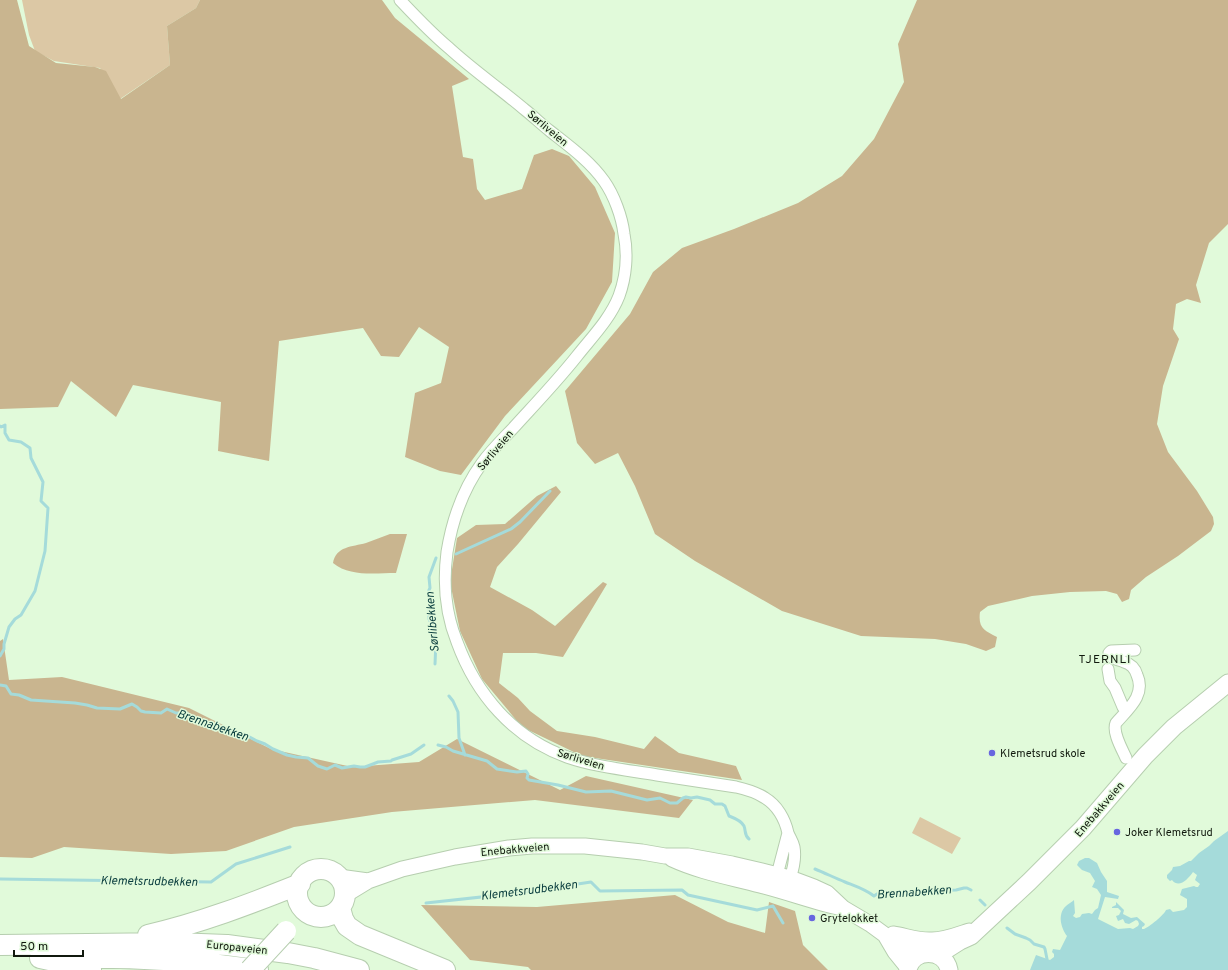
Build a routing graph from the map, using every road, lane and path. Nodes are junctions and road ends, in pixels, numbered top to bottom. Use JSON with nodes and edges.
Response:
{"nodes":[{"id":1,"x":400,"y":0,"type":"edge"},
{"id":2,"x":1135,"y":650,"type":"dead end"},
{"id":3,"x":1108,"y":669,"type":"dead end"},
{"id":4,"x":1228,"y":683,"type":"edge"},
{"id":5,"x":1126,"y":711,"type":"junction"},
{"id":6,"x":1126,"y":758,"type":"dead end"},
{"id":7,"x":665,"y":856,"type":"junction"},
{"id":8,"x":784,"y":876,"type":"junction"},
{"id":9,"x":780,"y":890,"type":"junction"},
{"id":10,"x":300,"y":893,"type":"junction"},
{"id":11,"x":341,"y":894,"type":"junction"},
{"id":12,"x":843,"y":908,"type":"junction"},
{"id":13,"x":315,"y":916,"type":"junction"},
{"id":14,"x":287,"y":930,"type":"junction"},
{"id":15,"x":975,"y":932,"type":"junction"},
{"id":16,"x":882,"y":933,"type":"junction"},
{"id":17,"x":0,"y":945,"type":"edge"},
{"id":18,"x":920,"y":954,"type":"junction"},
{"id":19,"x":107,"y":957,"type":"edge"},
{"id":20,"x":0,"y":958,"type":"edge"},
{"id":21,"x":945,"y":964,"type":"edge"},
{"id":22,"x":908,"y":969,"type":"edge"},
{"id":23,"x":250,"y":970,"type":"edge"},
{"id":24,"x":258,"y":970,"type":"edge"},
{"id":25,"x":359,"y":970,"type":"edge"},
{"id":26,"x":445,"y":970,"type":"edge"}],
"edges":[{"from":1,"to":8,"type":"street","name":"Sørliveien"},
{"from":2,"to":5,"type":"street"},
{"from":3,"to":5,"type":"street"},
{"from":4,"to":15,"type":"main road","name":"Enebakkveien"},
{"from":5,"to":6,"type":"street"},
{"from":7,"to":8,"type":"main road","name":"Enebakkveien"},
{"from":7,"to":9,"type":"main road","name":"Enebakkveien"},
{"from":7,"to":11,"type":"main road","name":"Enebakkveien"},
{"from":8,"to":9,"type":"street","name":"Sørliveien"},
{"from":8,"to":12,"type":"main road","name":"Enebakkveien"},
{"from":9,"to":12,"type":"main road","name":"Enebakkveien"},
{"from":10,"to":11,"type":"highway"},
{"from":10,"to":13,"type":"highway"},
{"from":10,"to":14,"type":"highway"},
{"from":10,"to":19,"type":"highway"},
{"from":11,"to":13,"type":"highway"},
{"from":11,"to":26,"type":"highway"},
{"from":12,"to":16,"type":"main road","name":"Enebakkveien"},
{"from":13,"to":14,"type":"highway"},
{"from":14,"to":23,"type":"highway","bridge":true},
{"from":15,"to":16,"type":"main road"},
{"from":15,"to":21,"type":"main road","name":"Enebakkveien"},
{"from":16,"to":18,"type":"main road","name":"Enebakkveien"},
{"from":16,"to":22,"type":"main road","name":"Enebakkveien"},
{"from":17,"to":19,"type":"highway"},
{"from":18,"to":21,"type":"main road","name":"Enebakkveien"},
{"from":18,"to":22,"type":"main road","name":"Enebakkveien"},
{"from":19,"to":20,"type":"highway"},
{"from":19,"to":24,"type":"highway","name":"Europaveien"},
{"from":19,"to":25,"type":"highway","name":"Europaveien"}]}
